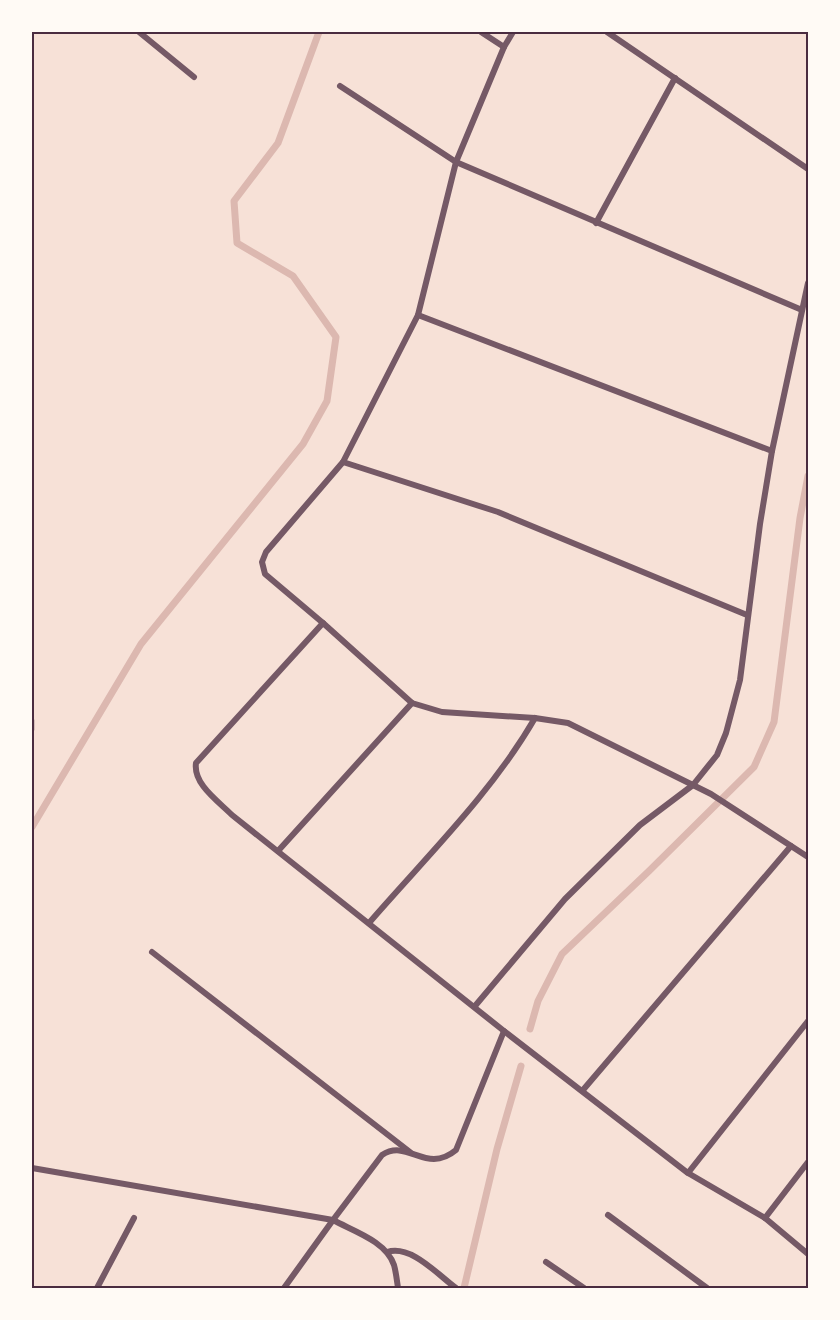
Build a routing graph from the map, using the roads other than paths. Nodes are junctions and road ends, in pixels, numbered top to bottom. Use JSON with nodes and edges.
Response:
{"nodes":[{"id":1,"x":139,"y":32,"type":"edge"},
{"id":2,"x":481,"y":32,"type":"edge"},
{"id":3,"x":513,"y":32,"type":"edge"},
{"id":4,"x":607,"y":32,"type":"edge"},
{"id":5,"x":504,"y":47,"type":"junction"},
{"id":6,"x":194,"y":76,"type":"dead end"},
{"id":7,"x":675,"y":78,"type":"junction"},
{"id":8,"x":340,"y":86,"type":"dead end"},
{"id":9,"x":456,"y":162,"type":"junction"},
{"id":10,"x":808,"y":169,"type":"edge"},
{"id":11,"x":596,"y":223,"type":"junction"},
{"id":12,"x":808,"y":283,"type":"edge"},
{"id":13,"x":802,"y":310,"type":"junction"},
{"id":14,"x":418,"y":315,"type":"junction"},
{"id":15,"x":772,"y":451,"type":"junction"},
{"id":16,"x":343,"y":462,"type":"junction"},
{"id":17,"x":747,"y":615,"type":"junction"},
{"id":18,"x":324,"y":623,"type":"junction"},
{"id":19,"x":412,"y":703,"type":"junction"},
{"id":20,"x":535,"y":718,"type":"junction"},
{"id":21,"x":32,"y":720,"type":"edge"},
{"id":22,"x":32,"y":730,"type":"edge"},
{"id":23,"x":693,"y":785,"type":"junction"},
{"id":24,"x":791,"y":846,"type":"junction"},
{"id":25,"x":278,"y":851,"type":"junction"},
{"id":26,"x":808,"y":857,"type":"edge"},
{"id":27,"x":369,"y":923,"type":"junction"},
{"id":28,"x":152,"y":952,"type":"dead end"},
{"id":29,"x":476,"y":1006,"type":"junction"},
{"id":30,"x":808,"y":1021,"type":"edge"},
{"id":31,"x":504,"y":1031,"type":"junction"},
{"id":32,"x":583,"y":1090,"type":"junction"},
{"id":33,"x":412,"y":1154,"type":"junction"},
{"id":34,"x":808,"y":1162,"type":"edge"},
{"id":35,"x":32,"y":1168,"type":"edge"},
{"id":36,"x":688,"y":1173,"type":"junction"},
{"id":37,"x":608,"y":1215,"type":"dead end"},
{"id":38,"x":134,"y":1218,"type":"dead end"},
{"id":39,"x":765,"y":1218,"type":"junction"},
{"id":40,"x":333,"y":1220,"type":"junction"},
{"id":41,"x":387,"y":1252,"type":"junction"},
{"id":42,"x":808,"y":1254,"type":"edge"},
{"id":43,"x":546,"y":1262,"type":"dead end"},
{"id":44,"x":97,"y":1288,"type":"edge"},
{"id":45,"x":284,"y":1288,"type":"edge"},
{"id":46,"x":398,"y":1288,"type":"edge"},
{"id":47,"x":456,"y":1288,"type":"edge"},
{"id":48,"x":584,"y":1288,"type":"edge"},
{"id":49,"x":707,"y":1288,"type":"edge"}],
"edges":[{"from":1,"to":6,"type":"street"},
{"from":2,"to":5,"type":"street"},
{"from":3,"to":5,"type":"street"},
{"from":4,"to":7,"type":"street"},
{"from":5,"to":9,"type":"street"},
{"from":7,"to":10,"type":"street"},
{"from":7,"to":11,"type":"street"},
{"from":8,"to":9,"type":"street"},
{"from":9,"to":11,"type":"street"},
{"from":9,"to":14,"type":"street"},
{"from":11,"to":13,"type":"street"},
{"from":12,"to":13,"type":"street"},
{"from":13,"to":15,"type":"street"},
{"from":14,"to":15,"type":"street"},
{"from":14,"to":16,"type":"street"},
{"from":15,"to":17,"type":"street"},
{"from":16,"to":17,"type":"street"},
{"from":16,"to":18,"type":"street"},
{"from":17,"to":23,"type":"street"},
{"from":18,"to":19,"type":"street"},
{"from":18,"to":25,"type":"street"},
{"from":19,"to":20,"type":"street"},
{"from":19,"to":25,"type":"street"},
{"from":20,"to":23,"type":"street"},
{"from":20,"to":27,"type":"street"},
{"from":21,"to":22,"type":"lane"},
{"from":23,"to":24,"type":"street"},
{"from":23,"to":29,"type":"street"},
{"from":24,"to":26,"type":"street"},
{"from":24,"to":32,"type":"street"},
{"from":25,"to":27,"type":"street"},
{"from":27,"to":29,"type":"street"},
{"from":28,"to":33,"type":"street"},
{"from":29,"to":31,"type":"street"},
{"from":30,"to":36,"type":"street"},
{"from":31,"to":32,"type":"street"},
{"from":31,"to":33,"type":"street"},
{"from":32,"to":36,"type":"street"},
{"from":33,"to":40,"type":"street"},
{"from":34,"to":39,"type":"street"},
{"from":35,"to":40,"type":"street"},
{"from":36,"to":39,"type":"street"},
{"from":37,"to":49,"type":"street"},
{"from":38,"to":44,"type":"street"},
{"from":39,"to":42,"type":"street"},
{"from":40,"to":41,"type":"street"},
{"from":40,"to":45,"type":"street"},
{"from":41,"to":46,"type":"street"},
{"from":41,"to":47,"type":"street"},
{"from":43,"to":48,"type":"street"}]}
